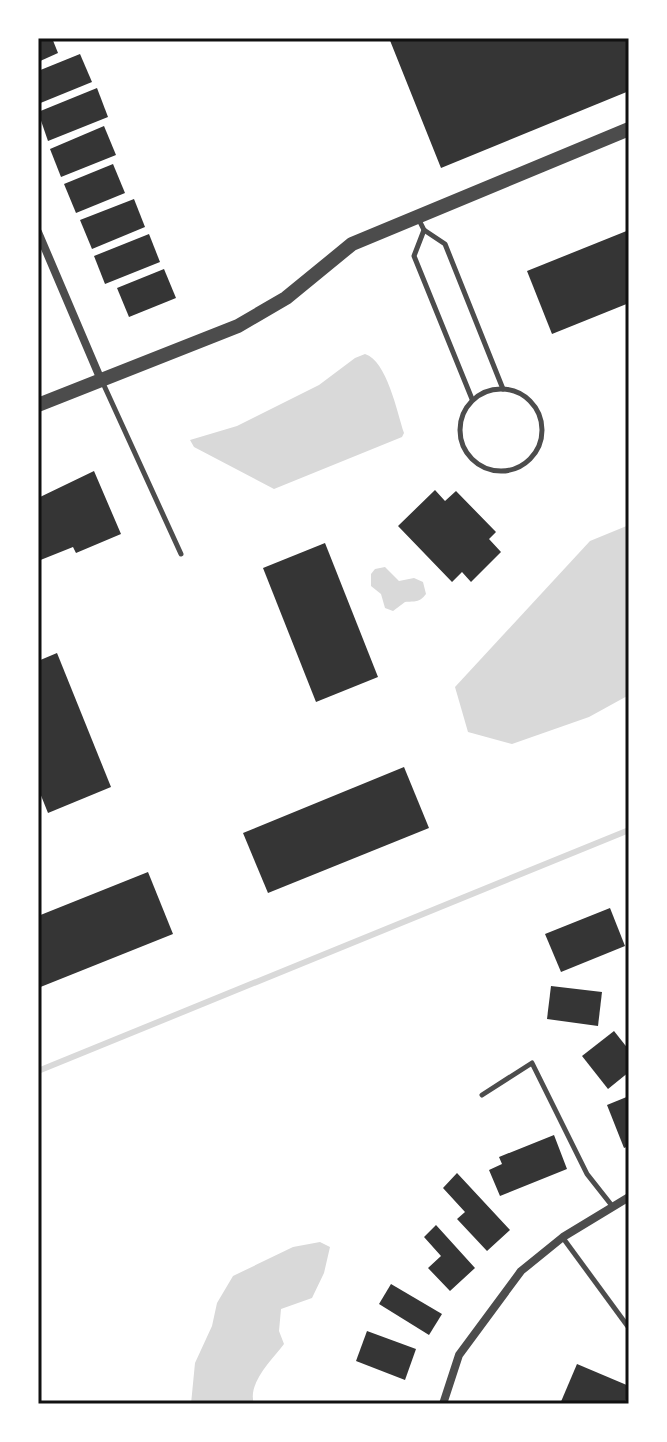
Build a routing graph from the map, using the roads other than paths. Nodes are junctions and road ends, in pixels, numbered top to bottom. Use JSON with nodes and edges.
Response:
{"nodes":[{"id":1,"x":629,"y":129,"type":"edge"},
{"id":2,"x":417,"y":215,"type":"junction"},
{"id":3,"x":424,"y":230,"type":"junction"},
{"id":4,"x":38,"y":232,"type":"edge"},
{"id":5,"x":101,"y":380,"type":"junction"},
{"id":6,"x":503,"y":389,"type":"junction"},
{"id":7,"x":472,"y":399,"type":"junction"},
{"id":8,"x":38,"y":405,"type":"edge"},
{"id":9,"x":181,"y":554,"type":"dead end"},
{"id":10,"x":482,"y":1095,"type":"dead end"},
{"id":11,"x":629,"y":1197,"type":"edge"},
{"id":12,"x":613,"y":1207,"type":"junction"},
{"id":13,"x":563,"y":1237,"type":"junction"},
{"id":14,"x":629,"y":1328,"type":"edge"},
{"id":15,"x":443,"y":1404,"type":"edge"}],
"edges":[{"from":1,"to":2,"type":"street"},
{"from":2,"to":3,"type":"lane"},
{"from":2,"to":5,"type":"street"},
{"from":3,"to":6,"type":"lane"},
{"from":3,"to":7,"type":"lane"},
{"from":4,"to":5,"type":"street"},
{"from":5,"to":8,"type":"street"},
{"from":5,"to":9,"type":"lane"},
{"from":6,"to":7,"type":"lane"},
{"from":6,"to":7,"type":"lane"},
{"from":10,"to":12,"type":"lane"},
{"from":11,"to":12,"type":"street"},
{"from":12,"to":13,"type":"street"},
{"from":13,"to":14,"type":"lane"},
{"from":13,"to":15,"type":"street"}]}
